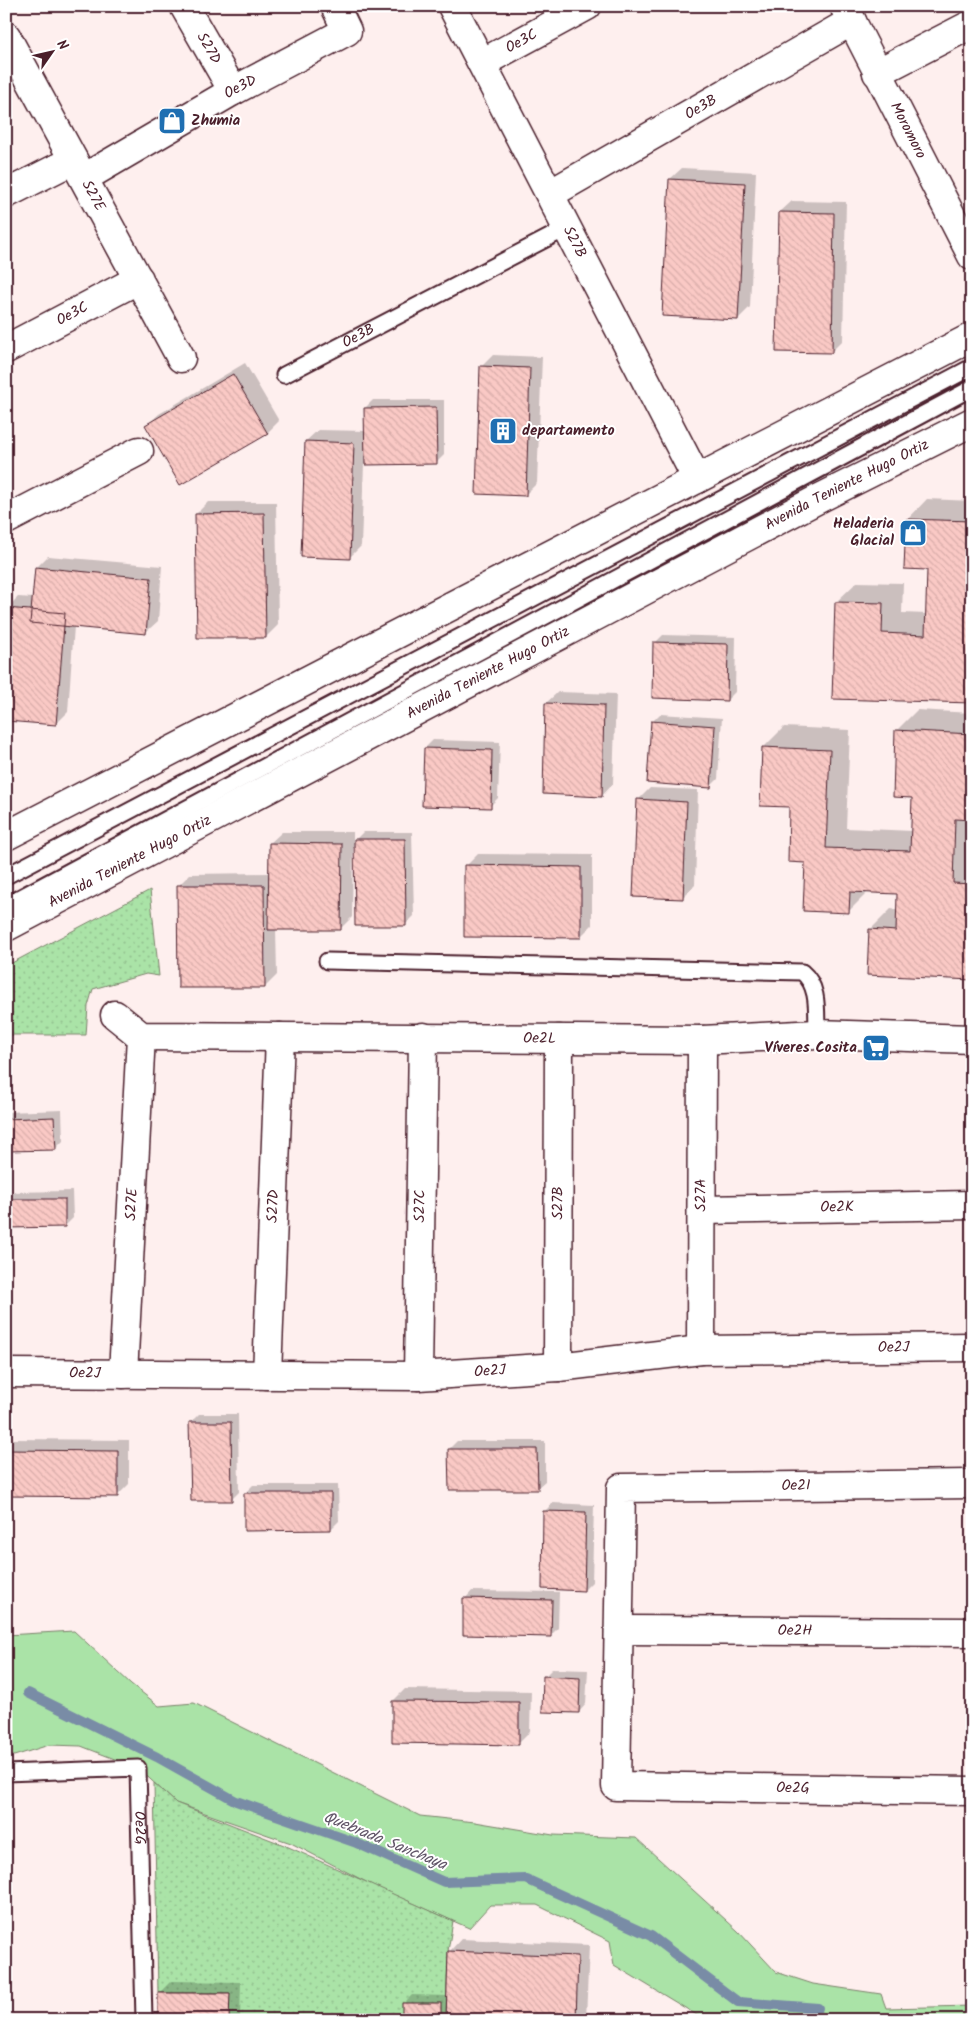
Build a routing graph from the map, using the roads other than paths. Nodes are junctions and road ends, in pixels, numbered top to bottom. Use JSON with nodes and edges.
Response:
{"nodes":[{"id":1,"x":184,"y":6,"type":"edge"},
{"id":2,"x":334,"y":6,"type":"edge"},
{"id":3,"x":452,"y":6,"type":"edge"},
{"id":4,"x":587,"y":6,"type":"edge"},
{"id":5,"x":848,"y":14,"type":"edge"},
{"id":6,"x":972,"y":24,"type":"edge"},
{"id":7,"x":6,"y":36,"type":"edge"},
{"id":8,"x":482,"y":63,"type":"junction"},
{"id":9,"x":878,"y":73,"type":"junction"},
{"id":10,"x":233,"y":91,"type":"junction"},
{"id":11,"x":78,"y":169,"type":"junction"},
{"id":12,"x":6,"y":194,"type":"edge"},
{"id":13,"x":550,"y":194,"type":"junction"},
{"id":14,"x":567,"y":228,"type":"junction"},
{"id":15,"x":972,"y":256,"type":"edge"},
{"id":16,"x":139,"y":279,"type":"junction"},
{"id":17,"x":972,"y":337,"type":"edge"},
{"id":18,"x":6,"y":349,"type":"edge"},
{"id":19,"x":181,"y":358,"type":"dead end"},
{"id":20,"x":972,"y":367,"type":"edge"},
{"id":21,"x":284,"y":375,"type":"dead end"},
{"id":22,"x":972,"y":388,"type":"edge"},
{"id":23,"x":972,"y":422,"type":"edge"},
{"id":24,"x":139,"y":451,"type":"dead end"},
{"id":25,"x":697,"y":479,"type":"junction"},
{"id":26,"x":6,"y":520,"type":"edge"},
{"id":27,"x":6,"y":836,"type":"edge"},
{"id":28,"x":6,"y":876,"type":"edge"},
{"id":29,"x":6,"y":905,"type":"edge"},
{"id":30,"x":6,"y":926,"type":"edge"},
{"id":31,"x":328,"y":961,"type":"dead end"},
{"id":32,"x":115,"y":1015,"type":"dead end"},
{"id":33,"x":817,"y":1034,"type":"junction"},
{"id":34,"x":141,"y":1036,"type":"junction"},
{"id":35,"x":280,"y":1037,"type":"junction"},
{"id":36,"x":423,"y":1037,"type":"junction"},
{"id":37,"x":559,"y":1039,"type":"junction"},
{"id":38,"x":972,"y":1039,"type":"edge"},
{"id":39,"x":702,"y":1040,"type":"junction"},
{"id":40,"x":972,"y":1204,"type":"edge"},
{"id":41,"x":703,"y":1210,"type":"junction"},
{"id":42,"x":972,"y":1347,"type":"edge"},
{"id":43,"x":701,"y":1350,"type":"junction"},
{"id":44,"x":558,"y":1367,"type":"junction"},
{"id":45,"x":6,"y":1372,"type":"edge"},
{"id":46,"x":123,"y":1374,"type":"junction"},
{"id":47,"x":267,"y":1375,"type":"junction"},
{"id":48,"x":418,"y":1376,"type":"junction"},
{"id":49,"x":972,"y":1484,"type":"edge"},
{"id":50,"x":619,"y":1630,"type":"junction"},
{"id":51,"x":972,"y":1632,"type":"edge"},
{"id":52,"x":6,"y":1774,"type":"edge"},
{"id":53,"x":972,"y":1791,"type":"edge"},
{"id":54,"x":144,"y":2020,"type":"edge"}],
"edges":[{"from":1,"to":10,"type":"street","name":"S27D"},
{"from":2,"to":10,"type":"street","name":"Oe3D"},
{"from":3,"to":8,"type":"street","name":"S27B"},
{"from":4,"to":8,"type":"street","name":"Oe3C"},
{"from":5,"to":9,"type":"street","name":"Moromoro"},
{"from":5,"to":13,"type":"street","name":"Oe3B"},
{"from":6,"to":9,"type":"street"},
{"from":7,"to":11,"type":"street","name":"S27E"},
{"from":8,"to":13,"type":"street","name":"S27B"},
{"from":9,"to":15,"type":"street","name":"Moromoro"},
{"from":10,"to":11,"type":"street","name":"Oe3D"},
{"from":11,"to":12,"type":"street","name":"Oe3D"},
{"from":11,"to":16,"type":"street","name":"S27E"},
{"from":13,"to":14,"type":"street","name":"S27B"},
{"from":14,"to":21,"type":"lane","name":"Oe3B"},
{"from":14,"to":25,"type":"street","name":"S27B"},
{"from":16,"to":18,"type":"street","name":"Oe3C"},
{"from":16,"to":19,"type":"street","name":"S27E"},
{"from":17,"to":25,"type":"street"},
{"from":20,"to":28,"type":"lane"},
{"from":22,"to":29,"type":"lane"},
{"from":23,"to":30,"type":"street","name":"Avenida Teniente Hugo Ortiz"},
{"from":24,"to":26,"type":"street"},
{"from":25,"to":27,"type":"street"},
{"from":31,"to":33,"type":"lane"},
{"from":32,"to":34,"type":"street"},
{"from":33,"to":38,"type":"street","name":"Oe2L"},
{"from":33,"to":39,"type":"street","name":"Oe2L"},
{"from":34,"to":35,"type":"street","name":"Oe2L"},
{"from":34,"to":46,"type":"street","name":"S27E"},
{"from":35,"to":36,"type":"street","name":"Oe2L"},
{"from":35,"to":47,"type":"street","name":"S27D"},
{"from":36,"to":37,"type":"street","name":"Oe2L"},
{"from":36,"to":48,"type":"street","name":"S27C"},
{"from":37,"to":39,"type":"street","name":"Oe2L"},
{"from":37,"to":44,"type":"street","name":"S27B"},
{"from":39,"to":41,"type":"street","name":"S27A"},
{"from":40,"to":41,"type":"street","name":"Oe2K"},
{"from":41,"to":43,"type":"street","name":"S27A"},
{"from":42,"to":43,"type":"street","name":"Oe2J"},
{"from":43,"to":44,"type":"street","name":"Oe2J"},
{"from":44,"to":48,"type":"street","name":"Oe2J"},
{"from":45,"to":46,"type":"street","name":"Oe2J"},
{"from":46,"to":47,"type":"street","name":"Oe2J"},
{"from":47,"to":48,"type":"street","name":"Oe2J"},
{"from":49,"to":50,"type":"street","name":"Oe2I"},
{"from":50,"to":51,"type":"street","name":"Oe2H"},
{"from":50,"to":53,"type":"street","name":"Oe2G"},
{"from":52,"to":54,"type":"lane","name":"Oe2G"}]}
